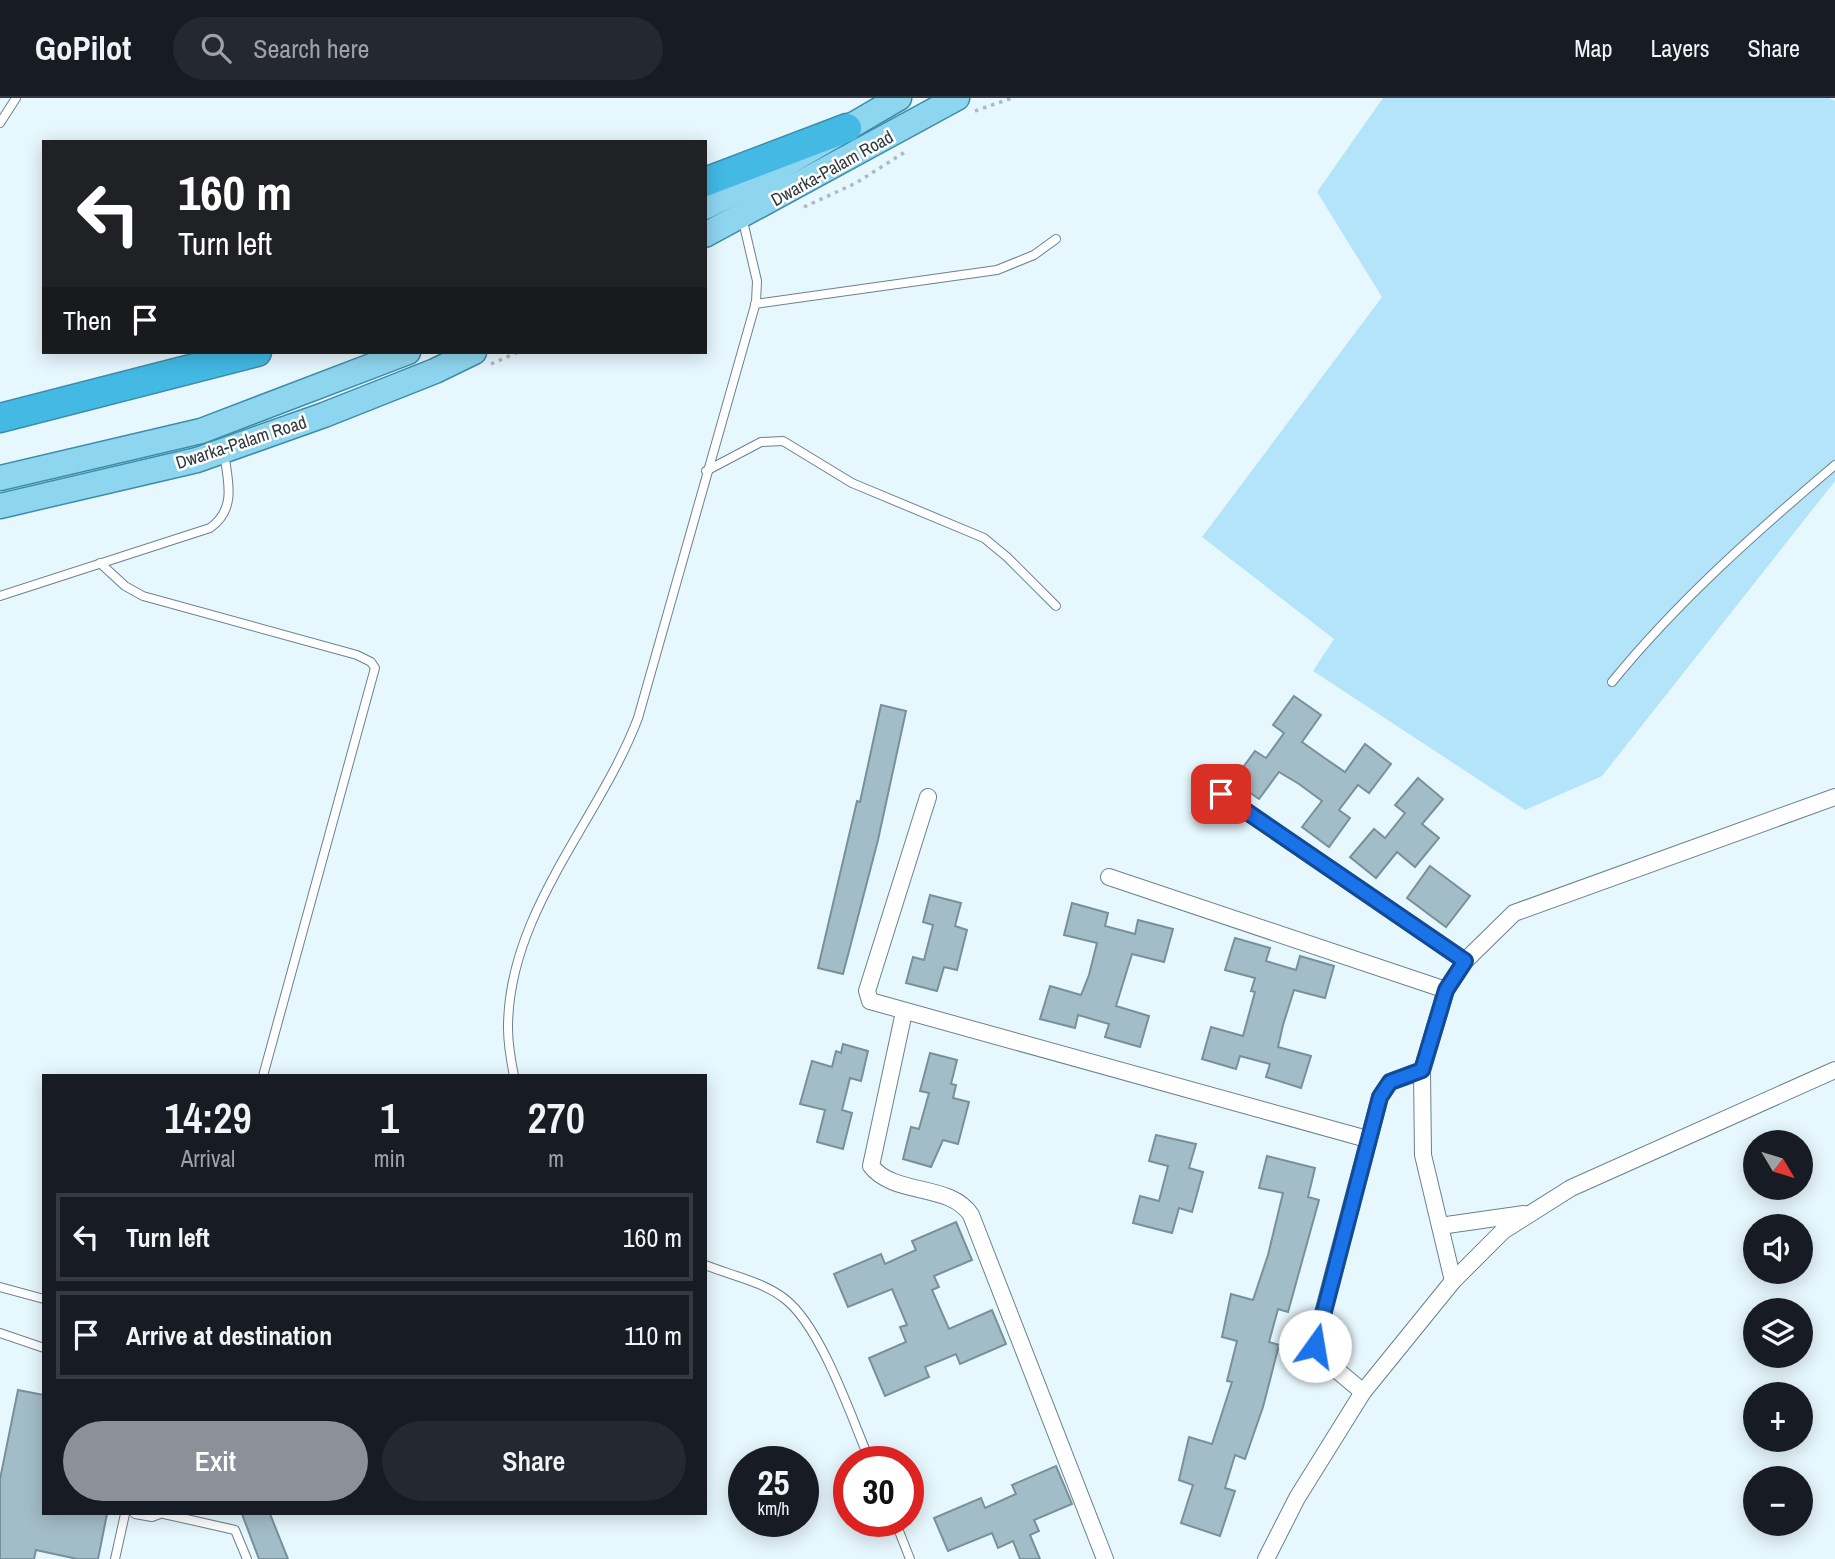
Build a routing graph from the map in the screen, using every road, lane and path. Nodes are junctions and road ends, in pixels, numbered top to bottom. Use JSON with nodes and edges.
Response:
{"nodes":[{"id":1,"x":16,"y":98,"type":"edge"},
{"id":2,"x":899,"y":98,"type":"edge"},
{"id":3,"x":957,"y":98,"type":"edge"},
{"id":4,"x":0,"y":123,"type":"edge"},
{"id":5,"x":847,"y":128,"type":"junction"},
{"id":6,"x":707,"y":181,"type":"edge"},
{"id":7,"x":707,"y":205,"type":"edge"},
{"id":8,"x":742,"y":217,"type":"junction"},
{"id":9,"x":707,"y":235,"type":"edge"},
{"id":10,"x":1056,"y":239,"type":"dead end"},
{"id":11,"x":755,"y":304,"type":"junction"},
{"id":12,"x":249,"y":354,"type":"edge"},
{"id":13,"x":403,"y":354,"type":"edge"},
{"id":14,"x":470,"y":354,"type":"edge"},
{"id":15,"x":0,"y":418,"type":"edge"},
{"id":16,"x":224,"y":450,"type":"junction"},
{"id":17,"x":1835,"y":465,"type":"edge"},
{"id":18,"x":706,"y":471,"type":"junction"},
{"id":19,"x":0,"y":478,"type":"edge"},
{"id":20,"x":0,"y":506,"type":"edge"},
{"id":21,"x":100,"y":563,"type":"junction"},
{"id":22,"x":0,"y":596,"type":"edge"},
{"id":23,"x":1056,"y":606,"type":"dead end"},
{"id":24,"x":1612,"y":682,"type":"dead end"},
{"id":25,"x":1221,"y":794,"type":"dead end"},
{"id":26,"x":928,"y":797,"type":"dead end"},
{"id":27,"x":1835,"y":797,"type":"edge"},
{"id":28,"x":1109,"y":877,"type":"dead end"},
{"id":29,"x":1465,"y":961,"type":"junction"},
{"id":30,"x":1446,"y":990,"type":"junction"},
{"id":31,"x":904,"y":1012,"type":"junction"},
{"id":32,"x":1422,"y":1070,"type":"junction"},
{"id":33,"x":1835,"y":1070,"type":"edge"},
{"id":34,"x":264,"y":1074,"type":"edge"},
{"id":35,"x":514,"y":1074,"type":"edge"},
{"id":36,"x":1367,"y":1139,"type":"junction"},
{"id":37,"x":1527,"y":1213,"type":"junction"},
{"id":38,"x":1440,"y":1226,"type":"junction"},
{"id":39,"x":707,"y":1266,"type":"edge"},
{"id":40,"x":1453,"y":1281,"type":"junction"},
{"id":41,"x":0,"y":1287,"type":"edge"},
{"id":42,"x":42,"y":1298,"type":"edge"},
{"id":43,"x":0,"y":1333,"type":"edge"},
{"id":44,"x":42,"y":1347,"type":"edge"},
{"id":45,"x":1363,"y":1392,"type":"junction"},
{"id":46,"x":863,"y":1446,"type":"edge"},
{"id":47,"x":125,"y":1515,"type":"edge"},
{"id":48,"x":141,"y":1515,"type":"edge"},
{"id":49,"x":159,"y":1515,"type":"edge"},
{"id":50,"x":167,"y":1515,"type":"edge"},
{"id":51,"x":901,"y":1537,"type":"edge"},
{"id":52,"x":115,"y":1559,"type":"edge"},
{"id":53,"x":247,"y":1559,"type":"edge"},
{"id":54,"x":910,"y":1559,"type":"edge"},
{"id":55,"x":1105,"y":1559,"type":"edge"},
{"id":56,"x":1266,"y":1559,"type":"edge"}],
"edges":[{"from":1,"to":4,"type":"lane"},
{"from":2,"to":5,"type":"main road","name":"Dwarka-Palam Road"},
{"from":3,"to":8,"type":"main road","name":"Dwarka-Palam Road"},
{"from":5,"to":6,"type":"highway"},
{"from":5,"to":7,"type":"main road","name":"Dwarka-Palam Road"},
{"from":8,"to":9,"type":"main road","name":"Dwarka-Palam Road"},
{"from":8,"to":11,"type":"lane"},
{"from":10,"to":11,"type":"lane"},
{"from":11,"to":18,"type":"lane"},
{"from":12,"to":15,"type":"highway"},
{"from":13,"to":19,"type":"main road"},
{"from":14,"to":16,"type":"main road","name":"Dwarka-Palam Road"},
{"from":16,"to":20,"type":"main road","name":"Dwarka-Palam Road"},
{"from":16,"to":21,"type":"lane"},
{"from":17,"to":24,"type":"lane"},
{"from":18,"to":23,"type":"lane"},
{"from":18,"to":35,"type":"lane"},
{"from":21,"to":22,"type":"lane"},
{"from":21,"to":34,"type":"lane"},
{"from":25,"to":29,"type":"street"},
{"from":26,"to":31,"type":"street"},
{"from":27,"to":29,"type":"street"},
{"from":28,"to":30,"type":"street"},
{"from":29,"to":30,"type":"street"},
{"from":30,"to":32,"type":"street"},
{"from":31,"to":36,"type":"street"},
{"from":31,"to":55,"type":"street"},
{"from":32,"to":36,"type":"street"},
{"from":32,"to":38,"type":"street"},
{"from":33,"to":37,"type":"street"},
{"from":36,"to":45,"type":"street"},
{"from":37,"to":38,"type":"street"},
{"from":37,"to":40,"type":"street"},
{"from":38,"to":40,"type":"street"},
{"from":39,"to":46,"type":"lane"},
{"from":40,"to":45,"type":"street"},
{"from":41,"to":42,"type":"lane"},
{"from":43,"to":44,"type":"lane"},
{"from":45,"to":56,"type":"street"},
{"from":47,"to":52,"type":"lane"},
{"from":48,"to":49,"type":"lane"},
{"from":50,"to":53,"type":"lane"},
{"from":51,"to":54,"type":"lane"}]}
